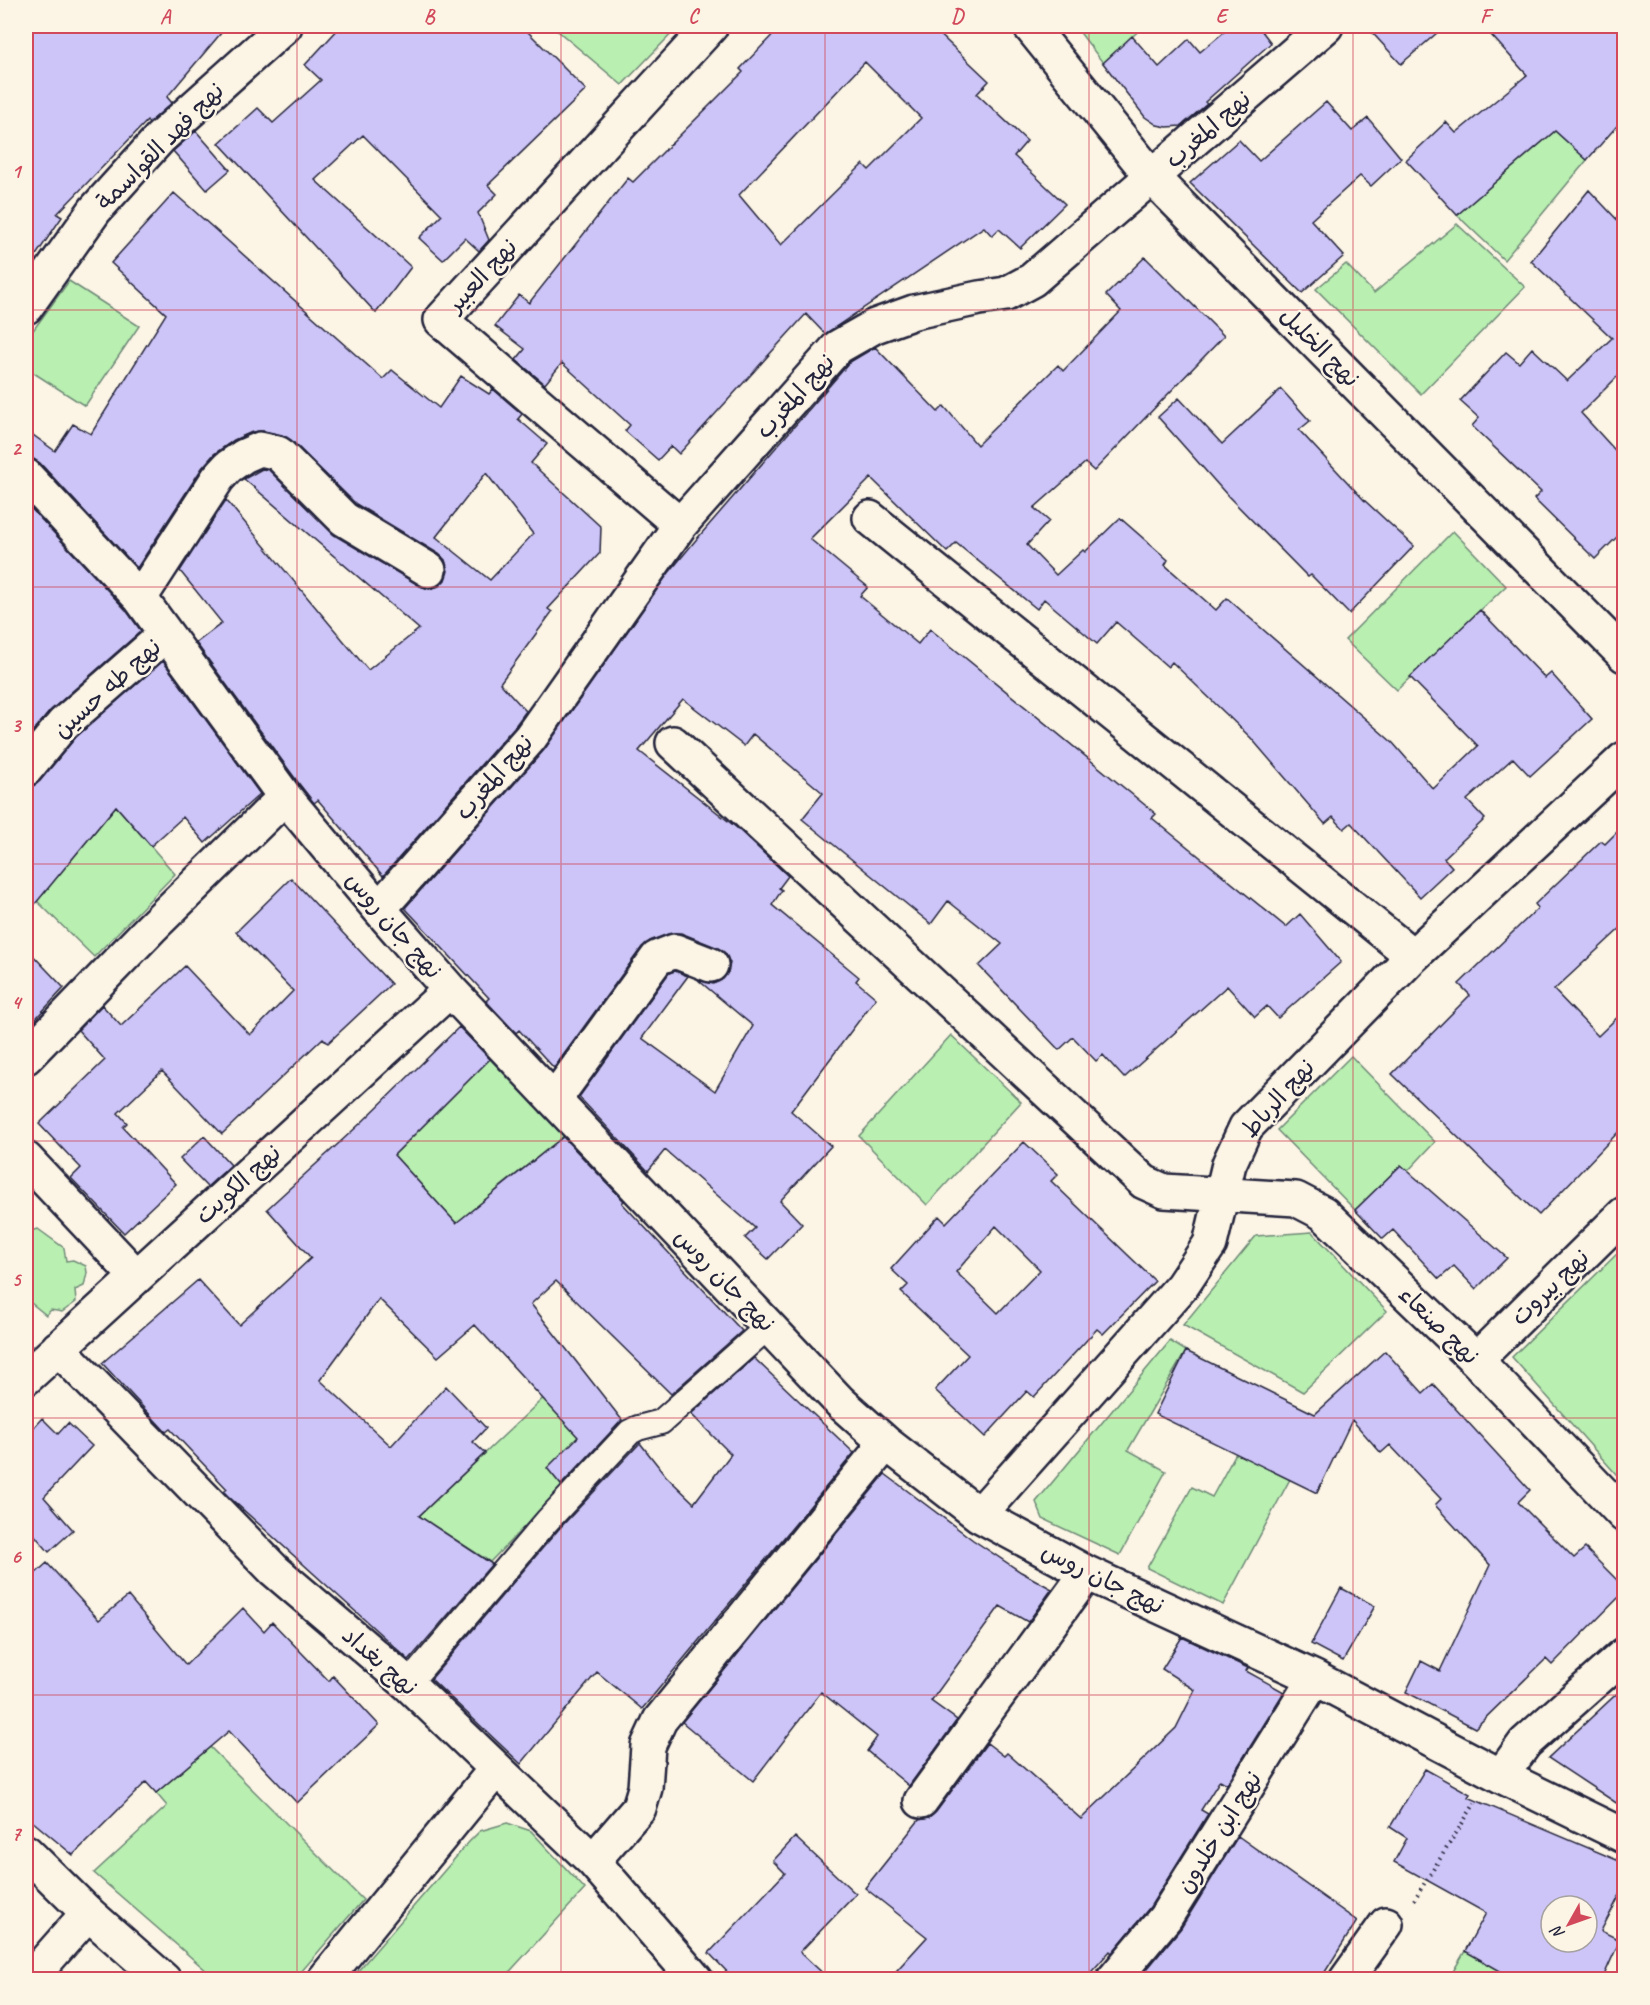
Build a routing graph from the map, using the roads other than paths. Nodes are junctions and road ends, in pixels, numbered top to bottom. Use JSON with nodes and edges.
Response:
{"nodes":[{"id":1,"x":285,"y":26,"type":"edge"},
{"id":2,"x":711,"y":26,"type":"edge"},
{"id":3,"x":1030,"y":26,"type":"edge"},
{"id":4,"x":1326,"y":26,"type":"edge"},
{"id":5,"x":1153,"y":178,"type":"junction"},
{"id":6,"x":26,"y":308,"type":"edge"},
{"id":7,"x":26,"y":476,"type":"edge"},
{"id":8,"x":870,"y":518,"type":"dead end"},
{"id":9,"x":680,"y":525,"type":"junction"},
{"id":10,"x":429,"y":570,"type":"dead end"},
{"id":11,"x":140,"y":598,"type":"junction"},
{"id":12,"x":166,"y":634,"type":"junction"},
{"id":13,"x":1624,"y":655,"type":"edge"},
{"id":14,"x":672,"y":743,"type":"dead end"},
{"id":15,"x":1624,"y":759,"type":"edge"},
{"id":16,"x":26,"y":769,"type":"edge"},
{"id":17,"x":285,"y":797,"type":"junction"},
{"id":18,"x":379,"y":909,"type":"junction"},
{"id":19,"x":1413,"y":956,"type":"junction"},
{"id":20,"x":711,"y":965,"type":"dead end"},
{"id":21,"x":450,"y":990,"type":"junction"},
{"id":22,"x":26,"y":1057,"type":"edge"},
{"id":23,"x":554,"y":1100,"type":"junction"},
{"id":24,"x":26,"y":1159,"type":"edge"},
{"id":25,"x":1222,"y":1194,"type":"junction"},
{"id":26,"x":1624,"y":1214,"type":"edge"},
{"id":27,"x":136,"y":1276,"type":"junction"},
{"id":28,"x":769,"y":1326,"type":"junction"},
{"id":29,"x":58,"y":1348,"type":"junction"},
{"id":30,"x":1476,"y":1360,"type":"junction"},
{"id":31,"x":26,"y":1378,"type":"edge"},
{"id":32,"x":886,"y":1443,"type":"junction"},
{"id":33,"x":980,"y":1515,"type":"junction"},
{"id":34,"x":1624,"y":1515,"type":"edge"},
{"id":35,"x":1087,"y":1572,"type":"junction"},
{"id":36,"x":1624,"y":1655,"type":"edge"},
{"id":37,"x":1315,"y":1678,"type":"junction"},
{"id":38,"x":408,"y":1684,"type":"junction"},
{"id":39,"x":496,"y":1769,"type":"junction"},
{"id":40,"x":1501,"y":1776,"type":"junction"},
{"id":41,"x":921,"y":1801,"type":"dead end"},
{"id":42,"x":1624,"y":1836,"type":"edge"},
{"id":43,"x":26,"y":1852,"type":"edge"},
{"id":44,"x":593,"y":1861,"type":"junction"},
{"id":45,"x":88,"y":1913,"type":"junction"},
{"id":46,"x":1386,"y":1924,"type":"road end"},
{"id":47,"x":1121,"y":1977,"type":"edge"},
{"id":48,"x":29,"y":1980,"type":"edge"},
{"id":49,"x":164,"y":1980,"type":"edge"},
{"id":50,"x":324,"y":1980,"type":"edge"},
{"id":51,"x":696,"y":1980,"type":"edge"},
{"id":52,"x":1346,"y":1980,"type":"edge"}],
"edges":[{"from":1,"to":6,"type":"street","name":"نهج فهد القواسمة"},
{"from":2,"to":9,"type":"street","name":"نهج العبير"},
{"from":3,"to":5,"type":"street","name":"نهج الخليل"},
{"from":4,"to":5,"type":"street","name":"نهج المغرب"},
{"from":5,"to":9,"type":"street","name":"نهج المغرب"},
{"from":5,"to":13,"type":"street","name":"نهج الخليل"},
{"from":7,"to":11,"type":"street","name":"نهج جان روس"},
{"from":8,"to":19,"type":"street"},
{"from":9,"to":18,"type":"street","name":"نهج المغرب"},
{"from":10,"to":11,"type":"street"},
{"from":11,"to":12,"type":"street","name":"نهج جان روس"},
{"from":12,"to":16,"type":"street","name":"نهج طه حسين"},
{"from":12,"to":17,"type":"street","name":"نهج جان روس"},
{"from":14,"to":25,"type":"street","name":"نهج صنعاء"},
{"from":15,"to":19,"type":"street","name":"نهج الرباط"},
{"from":17,"to":18,"type":"street","name":"نهج جان روس"},
{"from":17,"to":22,"type":"street"},
{"from":18,"to":21,"type":"street","name":"نهج جان روس"},
{"from":19,"to":25,"type":"street","name":"نهج الرباط"},
{"from":20,"to":23,"type":"street"},
{"from":21,"to":23,"type":"street","name":"نهج جان روس"},
{"from":21,"to":27,"type":"street","name":"نهج الكويت"},
{"from":23,"to":28,"type":"street","name":"نهج جان روس"},
{"from":24,"to":27,"type":"street"},
{"from":25,"to":30,"type":"street","name":"نهج صنعاء"},
{"from":25,"to":33,"type":"street","name":"نهج الرباط"},
{"from":26,"to":30,"type":"street","name":"نهج بيروت"},
{"from":27,"to":29,"type":"street","name":"نهج الكويت"},
{"from":28,"to":32,"type":"street","name":"نهج جان روس"},
{"from":28,"to":38,"type":"lane"},
{"from":29,"to":31,"type":"street","name":"نهج الكويت"},
{"from":29,"to":38,"type":"street","name":"نهج بغداد"},
{"from":30,"to":34,"type":"street","name":"نهج صنعاء"},
{"from":32,"to":33,"type":"street","name":"نهج جان روس"},
{"from":32,"to":44,"type":"street"},
{"from":33,"to":35,"type":"street","name":"نهج جان روس"},
{"from":35,"to":37,"type":"street","name":"نهج جان روس"},
{"from":35,"to":41,"type":"street"},
{"from":36,"to":40,"type":"street"},
{"from":37,"to":40,"type":"street","name":"نهج جان روس"},
{"from":37,"to":47,"type":"street","name":"نهج ابن خلدون"},
{"from":38,"to":39,"type":"street","name":"نهج بغداد"},
{"from":39,"to":44,"type":"street","name":"نهج بغداد"},
{"from":39,"to":50,"type":"street"},
{"from":40,"to":42,"type":"street","name":"نهج جان روس"},
{"from":43,"to":45,"type":"street"},
{"from":44,"to":51,"type":"street","name":"نهج بغداد"},
{"from":45,"to":48,"type":"street"},
{"from":45,"to":49,"type":"street"},
{"from":46,"to":52,"type":"street"}]}
